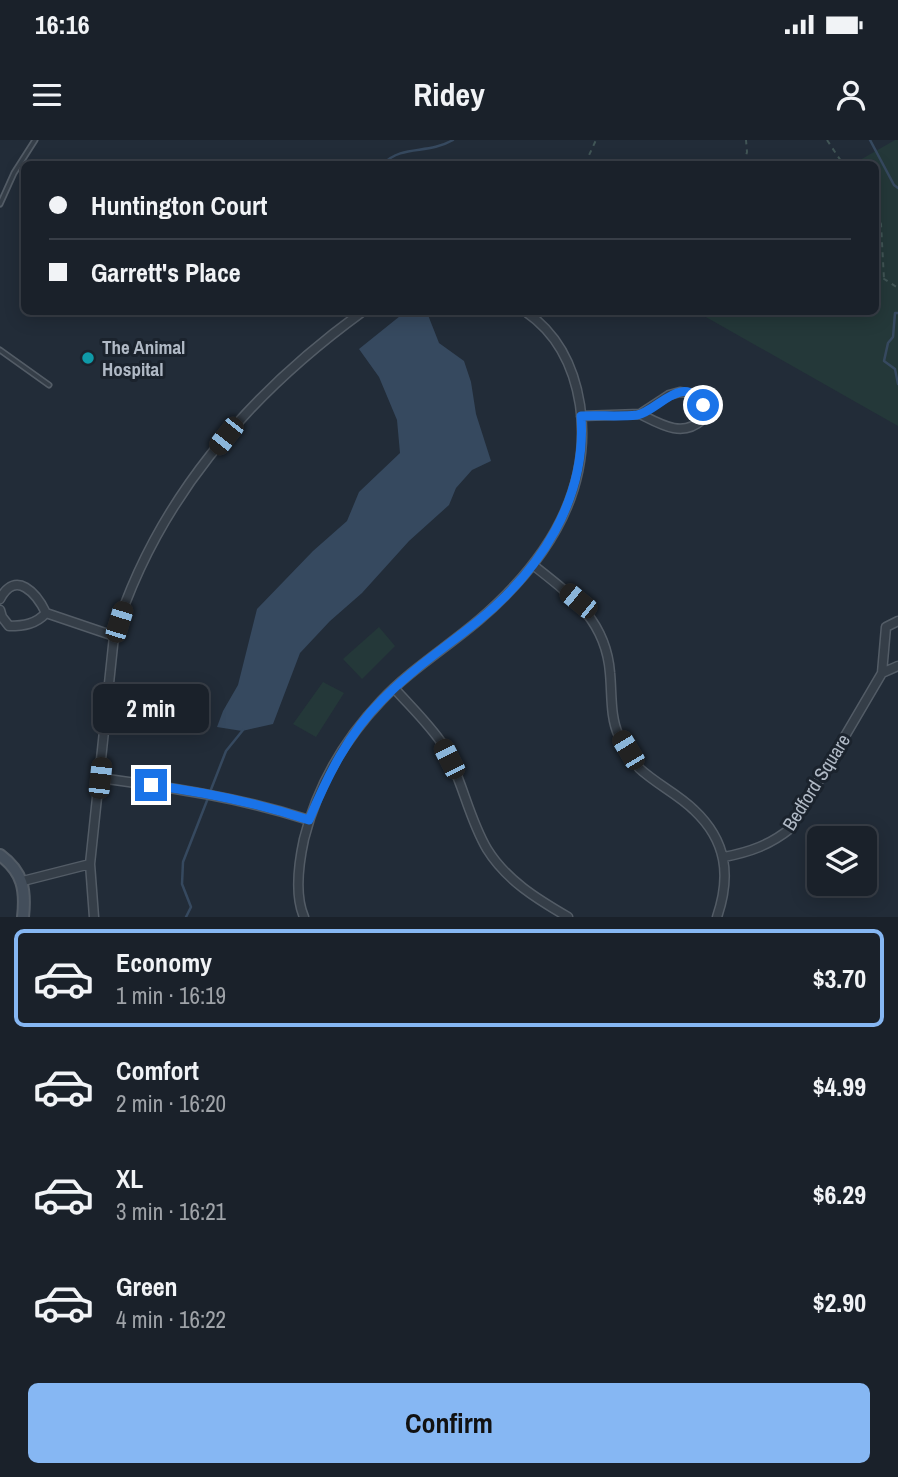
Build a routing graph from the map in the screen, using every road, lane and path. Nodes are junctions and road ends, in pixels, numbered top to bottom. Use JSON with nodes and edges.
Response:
{"nodes":[{"id":1,"x":35,"y":140,"type":"edge"},
{"id":2,"x":596,"y":140,"type":"edge"},
{"id":3,"x":746,"y":140,"type":"edge"},
{"id":4,"x":827,"y":140,"type":"edge"},
{"id":5,"x":22,"y":161,"type":"edge"},
{"id":6,"x":586,"y":161,"type":"edge"},
{"id":7,"x":745,"y":161,"type":"edge"},
{"id":8,"x":841,"y":161,"type":"edge"},
{"id":9,"x":21,"y":162,"type":"edge"},
{"id":10,"x":0,"y":204,"type":"edge"},
{"id":11,"x":879,"y":221,"type":"edge"},
{"id":12,"x":879,"y":276,"type":"edge"},
{"id":13,"x":884,"y":279,"type":"junction"},
{"id":14,"x":898,"y":288,"type":"edge"},
{"id":15,"x":358,"y":315,"type":"edge"},
{"id":16,"x":529,"y":315,"type":"edge"},
{"id":17,"x":0,"y":349,"type":"edge"},
{"id":18,"x":50,"y":385,"type":"dead end"},
{"id":19,"x":640,"y":415,"type":"junction"},
{"id":20,"x":581,"y":416,"type":"junction"},
{"id":21,"x":533,"y":565,"type":"junction"},
{"id":22,"x":0,"y":599,"type":"edge"},
{"id":23,"x":0,"y":610,"type":"edge"},
{"id":24,"x":46,"y":613,"type":"junction"},
{"id":25,"x":898,"y":621,"type":"edge"},
{"id":26,"x":114,"y":636,"type":"junction"},
{"id":27,"x":898,"y":666,"type":"edge"},
{"id":28,"x":882,"y":673,"type":"junction"},
{"id":29,"x":394,"y":688,"type":"junction"},
{"id":30,"x":100,"y":778,"type":"junction"},
{"id":31,"x":309,"y":820,"type":"junction"},
{"id":32,"x":0,"y":855,"type":"edge"},
{"id":33,"x":724,"y":857,"type":"junction"},
{"id":34,"x":90,"y":864,"type":"junction"},
{"id":35,"x":23,"y":880,"type":"junction"},
{"id":36,"x":23,"y":917,"type":"edge"},
{"id":37,"x":94,"y":917,"type":"edge"},
{"id":38,"x":304,"y":917,"type":"edge"},
{"id":39,"x":568,"y":917,"type":"edge"},
{"id":40,"x":717,"y":917,"type":"edge"}],
"edges":[{"from":1,"to":5,"type":"lane"},
{"from":2,"to":6,"type":"path"},
{"from":3,"to":7,"type":"path"},
{"from":4,"to":8,"type":"path"},
{"from":9,"to":10,"type":"lane"},
{"from":11,"to":13,"type":"path"},
{"from":12,"to":13,"type":"path"},
{"from":13,"to":14,"type":"path"},
{"from":15,"to":26,"type":"street"},
{"from":16,"to":20,"type":"street"},
{"from":17,"to":18,"type":"lane"},
{"from":19,"to":19,"type":"street"},
{"from":19,"to":20,"type":"street"},
{"from":20,"to":21,"type":"street"},
{"from":21,"to":29,"type":"street"},
{"from":21,"to":33,"type":"street"},
{"from":22,"to":24,"type":"street"},
{"from":23,"to":24,"type":"street"},
{"from":24,"to":26,"type":"street"},
{"from":25,"to":28,"type":"street","name":"Bedford Square"},
{"from":26,"to":30,"type":"street"},
{"from":27,"to":28,"type":"street"},
{"from":28,"to":33,"type":"street","name":"Bedford Square"},
{"from":29,"to":31,"type":"street"},
{"from":29,"to":39,"type":"street"},
{"from":30,"to":31,"type":"street"},
{"from":30,"to":34,"type":"street"},
{"from":31,"to":38,"type":"street"},
{"from":32,"to":35,"type":"street"},
{"from":33,"to":40,"type":"street"},
{"from":34,"to":35,"type":"street"},
{"from":34,"to":37,"type":"street"},
{"from":35,"to":36,"type":"street"}]}
